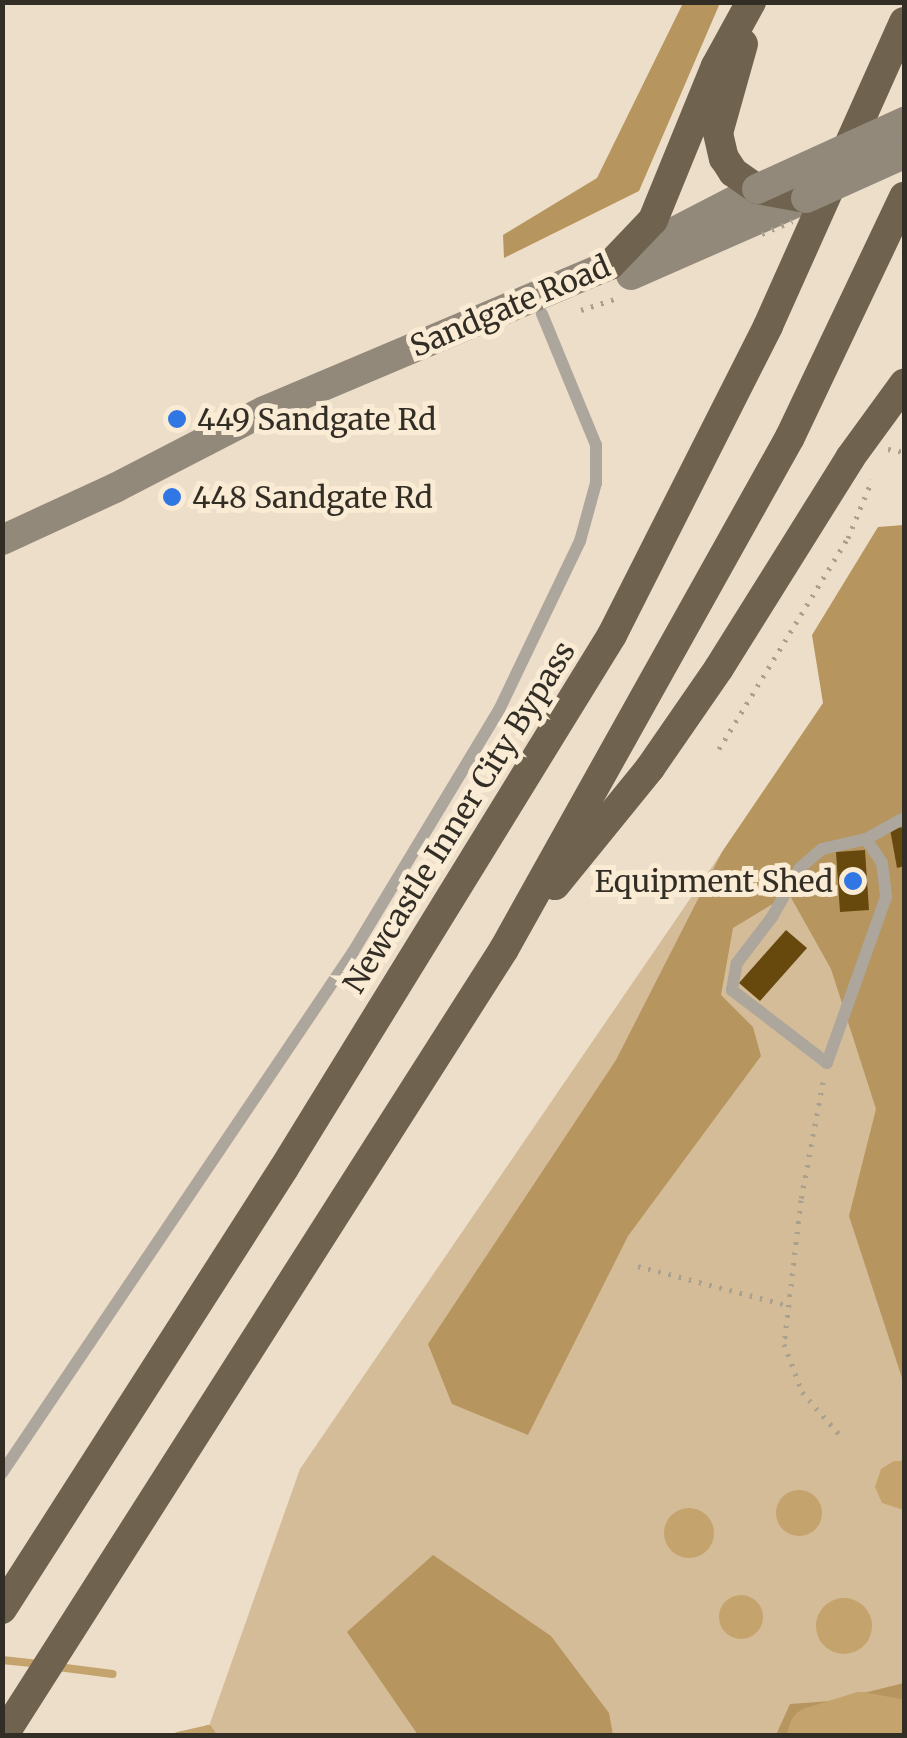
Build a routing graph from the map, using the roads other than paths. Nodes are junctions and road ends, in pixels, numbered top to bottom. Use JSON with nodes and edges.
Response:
{"nodes":[{"id":1,"x":754,"y":2,"type":"edge"},
{"id":2,"x":904,"y":22,"type":"edge"},
{"id":3,"x":904,"y":122,"type":"edge"},
{"id":4,"x":904,"y":154,"type":"edge"},
{"id":5,"x":757,"y":189,"type":"junction"},
{"id":6,"x":904,"y":197,"type":"edge"},
{"id":7,"x":806,"y":198,"type":"junction"},
{"id":8,"x":610,"y":265,"type":"junction"},
{"id":9,"x":542,"y":314,"type":"junction"},
{"id":10,"x":904,"y":384,"type":"edge"},
{"id":11,"x":115,"y":488,"type":"junction"},
{"id":12,"x":2,"y":540,"type":"edge"},
{"id":13,"x":904,"y":818,"type":"edge"},
{"id":14,"x":866,"y":839,"type":"junction"},
{"id":15,"x":504,"y":950,"type":"junction"},
{"id":16,"x":2,"y":1473,"type":"edge"},
{"id":17,"x":2,"y":1610,"type":"edge"},
{"id":18,"x":3,"y":1736,"type":"edge"}],
"edges":[{"from":1,"to":5,"type":"highway"},
{"from":1,"to":8,"type":"highway"},
{"from":2,"to":17,"type":"highway","name":"Newcastle Inner City Bypass"},
{"from":3,"to":5,"type":"main road","name":"Sandgate Road","bridge":true},
{"from":4,"to":7,"type":"main road","name":"Sandgate Road","bridge":true},
{"from":5,"to":7,"type":"highway"},
{"from":5,"to":8,"type":"main road","name":"Sandgate Road"},
{"from":6,"to":15,"type":"highway"},
{"from":7,"to":9,"type":"main road","name":"Sandgate Road"},
{"from":8,"to":11,"type":"main road","name":"Sandgate Road"},
{"from":9,"to":11,"type":"main road","name":"Sandgate Road"},
{"from":9,"to":16,"type":"lane"},
{"from":10,"to":15,"type":"highway"},
{"from":11,"to":12,"type":"main road","name":"Sandgate Road"},
{"from":13,"to":14,"type":"lane"},
{"from":14,"to":14,"type":"lane"},
{"from":15,"to":18,"type":"highway"}]}
